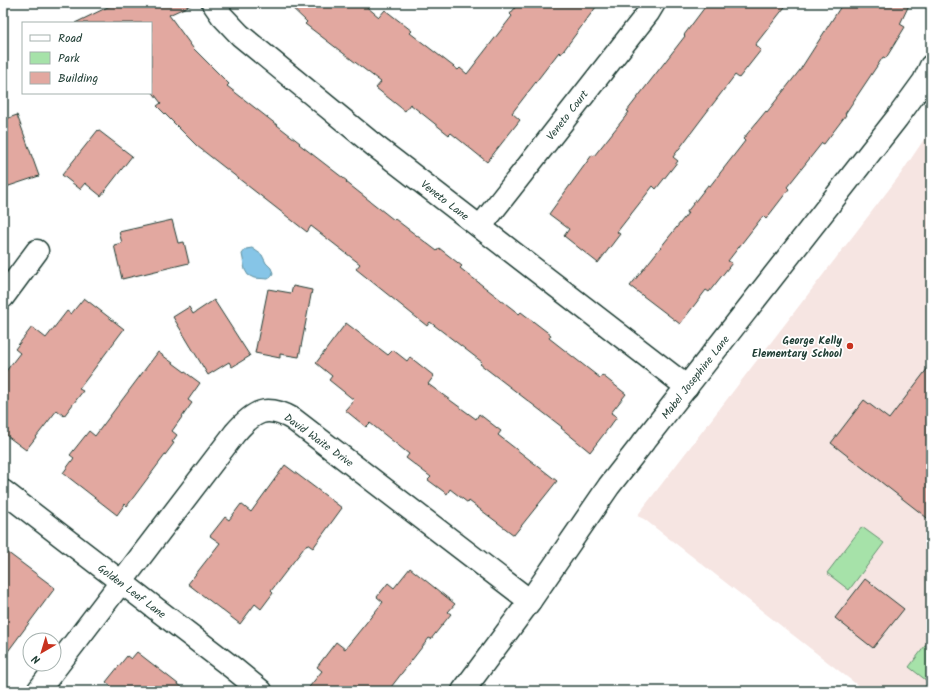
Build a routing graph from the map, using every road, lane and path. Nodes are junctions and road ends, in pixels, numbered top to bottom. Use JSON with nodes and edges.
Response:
{"nodes":[{"id":1,"x":213,"y":3,"type":"edge"},
{"id":2,"x":654,"y":3,"type":"edge"},
{"id":3,"x":931,"y":66,"type":"edge"},
{"id":4,"x":480,"y":227,"type":"junction"},
{"id":5,"x":37,"y":251,"type":"dead end"},
{"id":6,"x":3,"y":297,"type":"edge"},
{"id":7,"x":687,"y":387,"type":"junction"},
{"id":8,"x":3,"y":491,"type":"edge"},
{"id":9,"x":121,"y":582,"type":"junction"},
{"id":10,"x":530,"y":601,"type":"junction"},
{"id":11,"x":38,"y":691,"type":"edge"},
{"id":12,"x":261,"y":691,"type":"edge"},
{"id":13,"x":463,"y":691,"type":"edge"}],
"edges":[{"from":1,"to":4,"type":"street","name":"Veneto Lane"},
{"from":2,"to":4,"type":"street","name":"Veneto Court"},
{"from":3,"to":7,"type":"street","name":"Mabel Josephine Lane"},
{"from":4,"to":7,"type":"street","name":"Veneto Lane"},
{"from":5,"to":6,"type":"street"},
{"from":7,"to":10,"type":"street","name":"Mabel Josephine Lane"},
{"from":8,"to":9,"type":"street","name":"Golden Leaf Lane"},
{"from":9,"to":10,"type":"street","name":"David Waite Drive"},
{"from":9,"to":11,"type":"street","name":"David Waite Drive"},
{"from":9,"to":12,"type":"street","name":"Golden Leaf Lane"},
{"from":10,"to":13,"type":"street","name":"Mabel Josephine Lane"}]}
